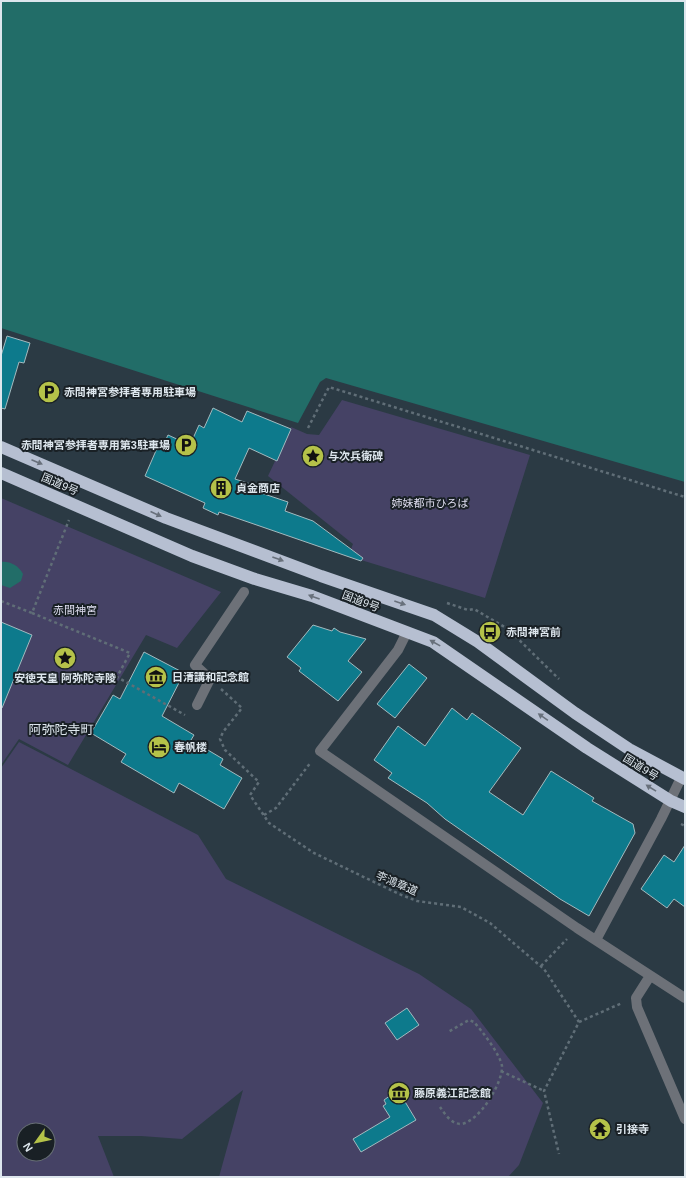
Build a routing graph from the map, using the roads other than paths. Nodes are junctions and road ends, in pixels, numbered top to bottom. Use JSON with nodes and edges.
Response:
{"nodes":[{"id":1,"x":1,"y":447,"type":"edge"},
{"id":2,"x":1,"y":473,"type":"edge"},
{"id":3,"x":244,"y":592,"type":"dead end"},
{"id":4,"x":407,"y":632,"type":"junction"},
{"id":5,"x":197,"y":705,"type":"road end"},
{"id":6,"x":683,"y":779,"type":"edge"},
{"id":7,"x":671,"y":801,"type":"junction"},
{"id":8,"x":685,"y":807,"type":"edge"},
{"id":9,"x":596,"y":940,"type":"junction"},
{"id":10,"x":650,"y":976,"type":"junction"},
{"id":11,"x":685,"y":998,"type":"edge"},
{"id":12,"x":685,"y":1119,"type":"edge"}],
"edges":[{"from":1,"to":6,"type":"highway","name":"国道9号","one_way":true},
{"from":4,"to":2,"type":"highway","name":"国道9号","one_way":true},
{"from":3,"to":5,"type":"street"},
{"from":7,"to":4,"type":"highway","name":"国道9号","one_way":true},
{"from":4,"to":9,"type":"street"},
{"from":6,"to":7,"type":"street"},
{"from":7,"to":8,"type":"highway","name":"国道9号"},
{"from":7,"to":9,"type":"street"},
{"from":9,"to":10,"type":"street"},
{"from":10,"to":11,"type":"street"},
{"from":10,"to":12,"type":"street"}]}
